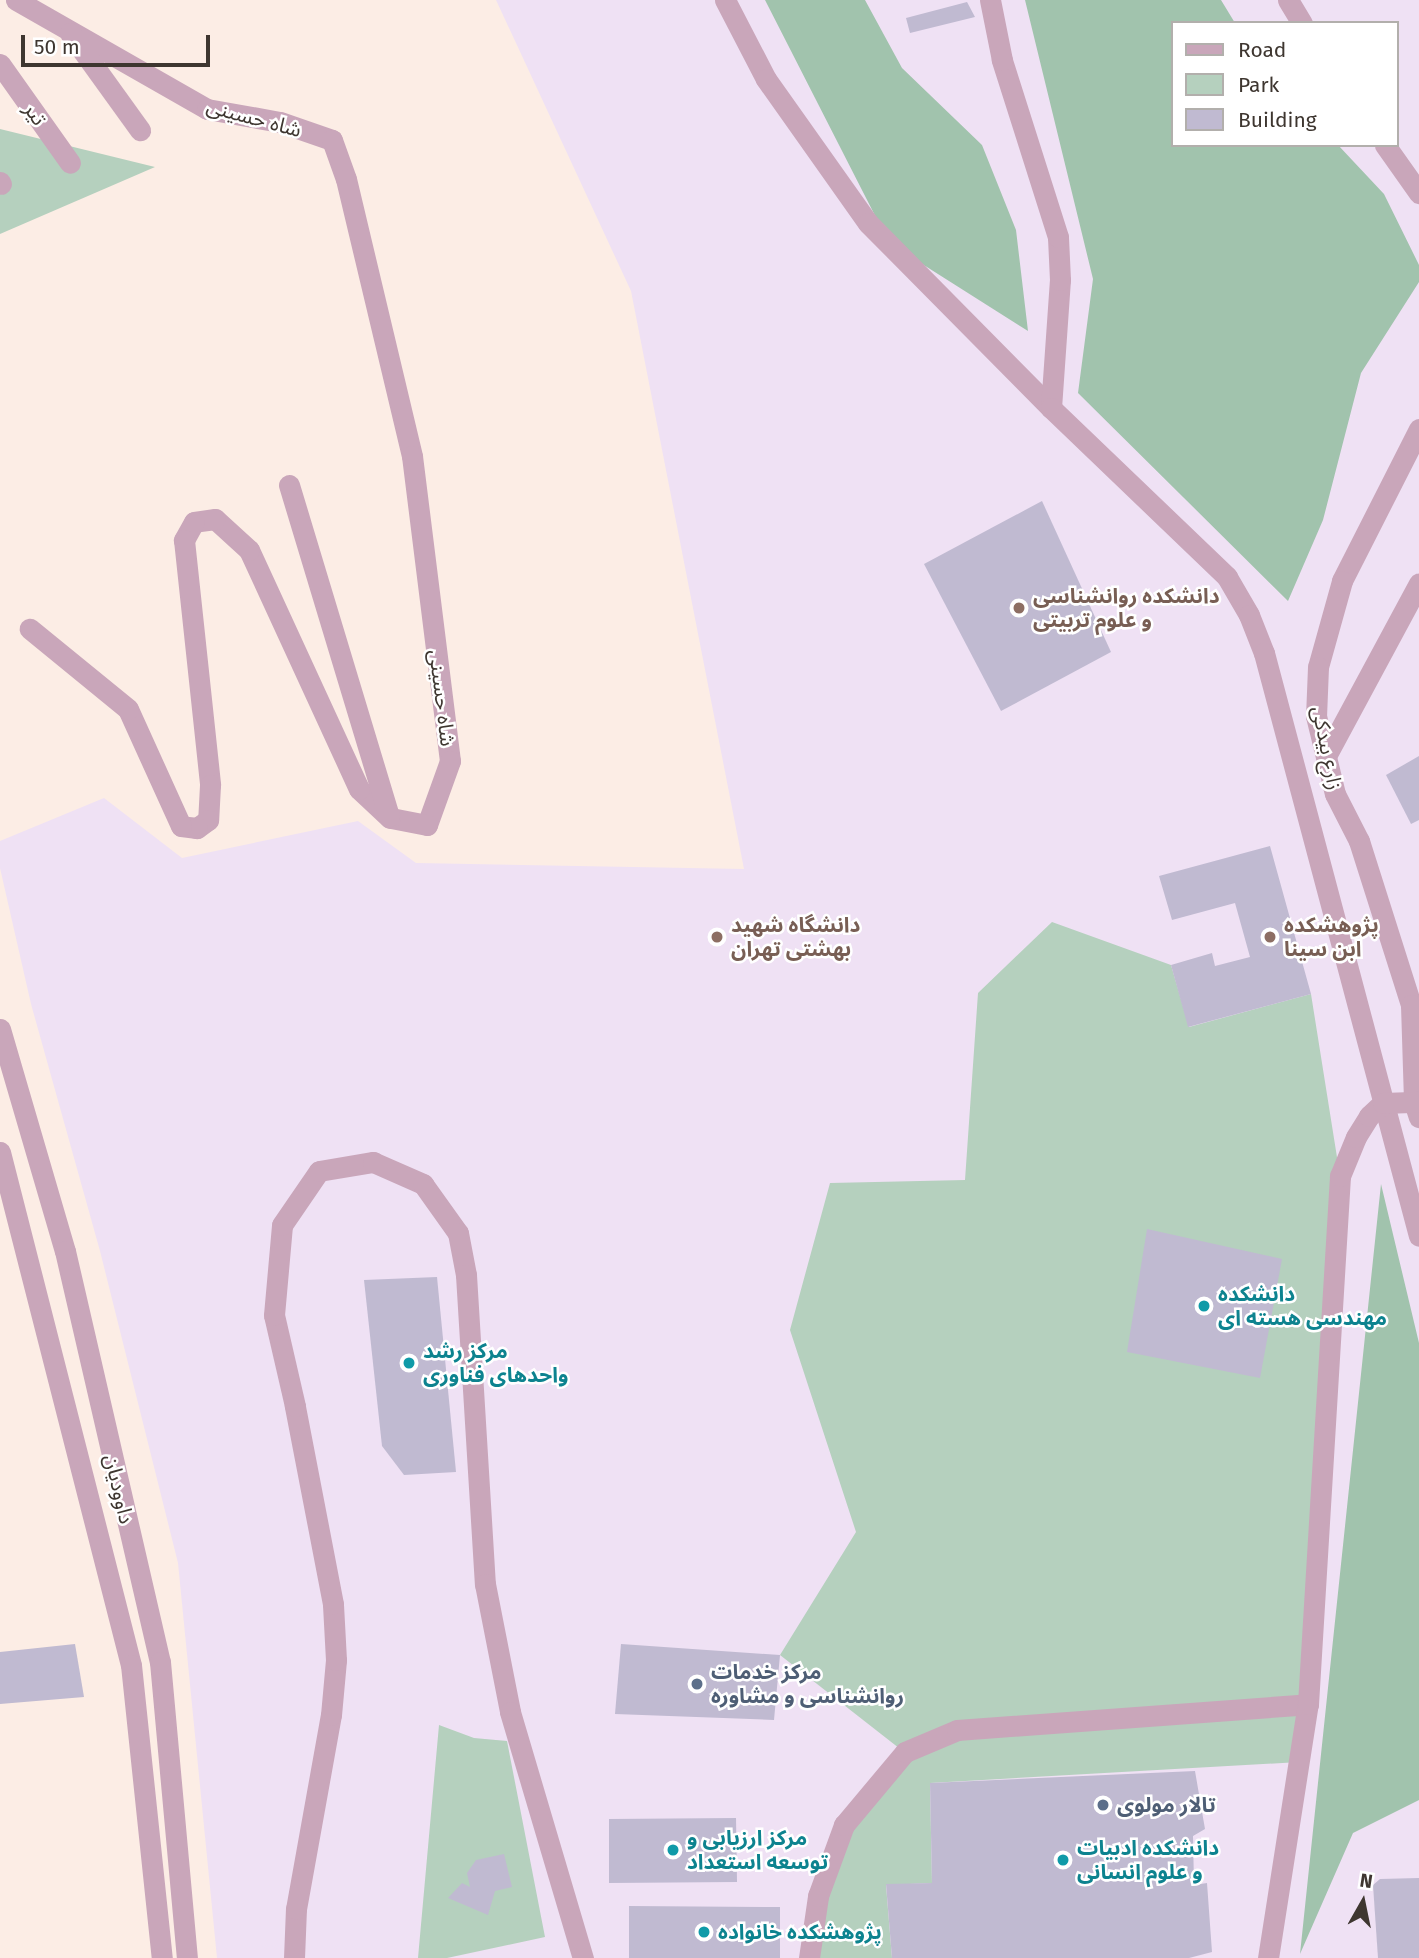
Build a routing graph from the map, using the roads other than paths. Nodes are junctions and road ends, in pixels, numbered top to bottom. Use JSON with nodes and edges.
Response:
{"nodes":[{"id":1,"x":16,"y":0,"type":"edge"},
{"id":2,"x":725,"y":0,"type":"edge"},
{"id":3,"x":990,"y":0,"type":"edge"},
{"id":4,"x":1288,"y":0,"type":"edge"},
{"id":5,"x":1301,"y":21,"type":"edge"},
{"id":6,"x":65,"y":26,"type":"junction"},
{"id":7,"x":0,"y":64,"type":"edge"},
{"id":8,"x":140,"y":130,"type":"dead end"},
{"id":9,"x":1386,"y":147,"type":"edge"},
{"id":10,"x":70,"y":163,"type":"dead end"},
{"id":11,"x":1419,"y":193,"type":"edge"},
{"id":12,"x":1051,"y":408,"type":"junction"},
{"id":13,"x":1419,"y":429,"type":"edge"},
{"id":14,"x":289,"y":485,"type":"dead end"},
{"id":15,"x":1419,"y":583,"type":"edge"},
{"id":16,"x":30,"y":629,"type":"dead end"},
{"id":17,"x":1326,"y":756,"type":"junction"},
{"id":18,"x":390,"y":818,"type":"junction"},
{"id":19,"x":0,"y":1029,"type":"edge"},
{"id":20,"x":1383,"y":1103,"type":"junction"},
{"id":21,"x":1417,"y":1107,"type":"edge"},
{"id":22,"x":0,"y":1152,"type":"edge"},
{"id":23,"x":1419,"y":1237,"type":"edge"},
{"id":24,"x":92,"y":1370,"type":"junction"},
{"id":25,"x":62,"y":1389,"type":"junction"},
{"id":26,"x":1308,"y":1704,"type":"junction"},
{"id":27,"x":162,"y":1958,"type":"edge"},
{"id":28,"x":187,"y":1958,"type":"edge"},
{"id":29,"x":294,"y":1958,"type":"edge"},
{"id":30,"x":583,"y":1958,"type":"edge"},
{"id":31,"x":809,"y":1958,"type":"edge"},
{"id":32,"x":1268,"y":1958,"type":"edge"}],
"edges":[{"from":1,"to":6,"type":"street","name":"شاه حسینی"},
{"from":2,"to":12,"type":"street","name":"زارع بیدکی"},
{"from":3,"to":12,"type":"street"},
{"from":4,"to":5,"type":"street"},
{"from":6,"to":8,"type":"street"},
{"from":6,"to":18,"type":"street","name":"شاه حسینی"},
{"from":7,"to":10,"type":"street","name":"تیر"},
{"from":9,"to":11,"type":"street"},
{"from":12,"to":20,"type":"street","name":"زارع بیدکی"},
{"from":13,"to":17,"type":"street","name":"زارع بیدکی"},
{"from":14,"to":18,"type":"street"},
{"from":15,"to":17,"type":"street"},
{"from":16,"to":18,"type":"street"},
{"from":17,"to":21,"type":"street","name":"زارع بیدکی"},
{"from":19,"to":24,"type":"street","name":"داوودیان"},
{"from":20,"to":21,"type":"street"},
{"from":20,"to":23,"type":"street","name":"زارع بیدکی"},
{"from":20,"to":26,"type":"street"},
{"from":22,"to":25,"type":"street","name":"داوودیان"},
{"from":24,"to":25,"type":"street"},
{"from":24,"to":28,"type":"street","name":"داوودیان"},
{"from":25,"to":27,"type":"street","name":"داوودیان"},
{"from":26,"to":31,"type":"street"},
{"from":26,"to":32,"type":"street"},
{"from":29,"to":30,"type":"street"}]}
